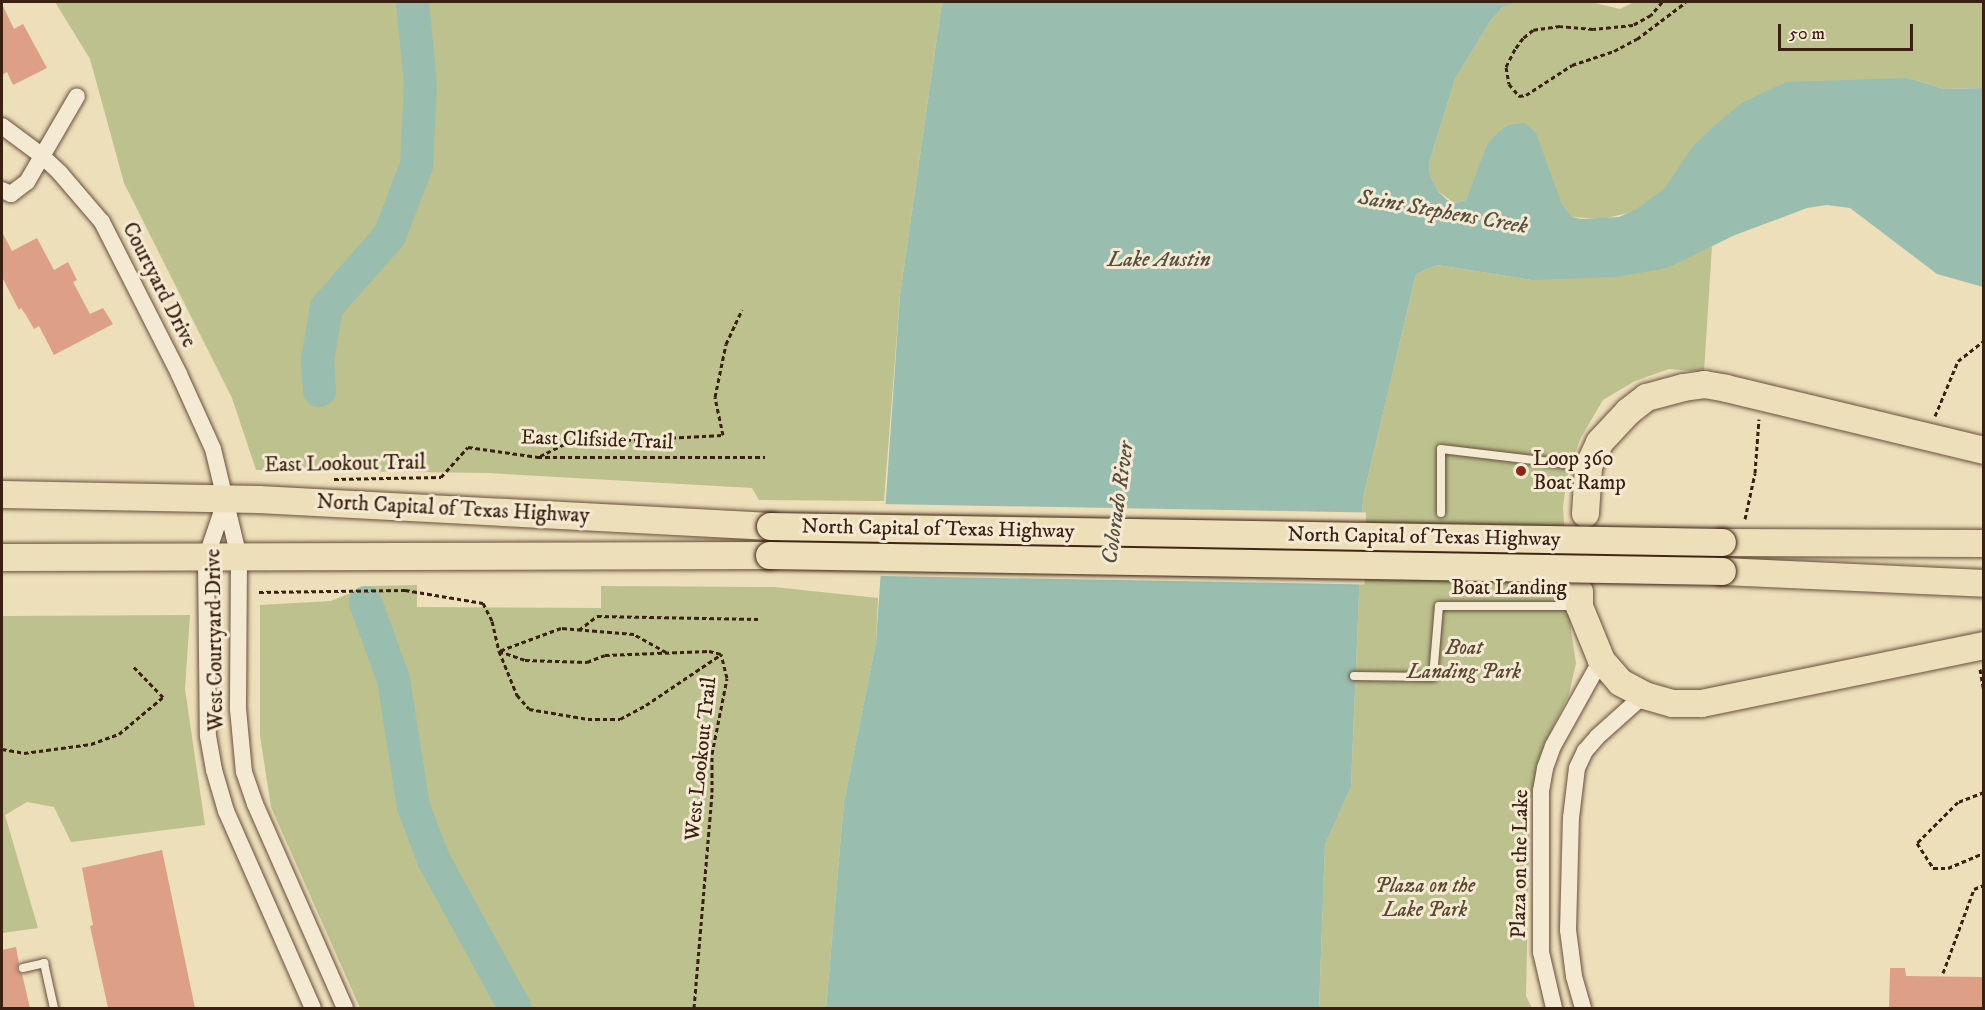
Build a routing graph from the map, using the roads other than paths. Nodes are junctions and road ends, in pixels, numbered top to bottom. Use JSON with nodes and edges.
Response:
{"nodes":[{"id":1,"x":77,"y":96,"type":"dead end"},
{"id":2,"x":2,"y":126,"type":"edge"},
{"id":3,"x":41,"y":155,"type":"junction"},
{"id":4,"x":2,"y":190,"type":"edge"},
{"id":5,"x":1983,"y":450,"type":"edge"},
{"id":6,"x":1588,"y":466,"type":"junction"},
{"id":7,"x":2,"y":494,"type":"edge"},
{"id":8,"x":226,"y":498,"type":"junction"},
{"id":9,"x":1441,"y":513,"type":"dead end"},
{"id":10,"x":1585,"y":513,"type":"dead end"},
{"id":11,"x":1983,"y":543,"type":"edge"},
{"id":12,"x":2,"y":557,"type":"edge"},
{"id":13,"x":239,"y":557,"type":"junction"},
{"id":14,"x":206,"y":558,"type":"junction"},
{"id":15,"x":1983,"y":583,"type":"edge"},
{"id":16,"x":1579,"y":599,"type":"joint"},
{"id":17,"x":1983,"y":645,"type":"edge"},
{"id":18,"x":1601,"y":660,"type":"junction"},
{"id":19,"x":1354,"y":676,"type":"dead end"},
{"id":20,"x":1644,"y":695,"type":"junction"},
{"id":21,"x":23,"y":968,"type":"dead end"},
{"id":22,"x":343,"y":1003,"type":"edge"},
{"id":23,"x":54,"y":1008,"type":"edge"},
{"id":24,"x":315,"y":1008,"type":"edge"},
{"id":25,"x":1554,"y":1008,"type":"edge"},
{"id":26,"x":1583,"y":1008,"type":"edge"}],
"edges":[{"from":1,"to":3,"type":"street"},
{"from":2,"to":3,"type":"street","name":"Courtyard Drive"},
{"from":3,"to":4,"type":"street"},
{"from":3,"to":8,"type":"street","name":"Courtyard Drive"},
{"from":5,"to":6,"type":"highway"},
{"from":6,"to":9,"type":"lane"},
{"from":6,"to":10,"type":"highway"},
{"from":7,"to":8,"type":"highway","name":"North Capital of Texas Highway"},
{"from":8,"to":11,"type":"highway","name":"North Capital of Texas Highway","bridge":true},
{"from":8,"to":13,"type":"street","name":"West Courtyard Drive"},
{"from":8,"to":14,"type":"street","name":"West Courtyard Drive"},
{"from":12,"to":14,"type":"highway","name":"North Capital of Texas Highway"},
{"from":13,"to":14,"type":"highway","name":"North Capital of Texas Highway"},
{"from":13,"to":15,"type":"highway","name":"North Capital of Texas Highway","bridge":true},
{"from":13,"to":22,"type":"street","name":"West Courtyard Drive"},
{"from":14,"to":24,"type":"street","name":"West Courtyard Drive"},
{"from":16,"to":18,"type":"highway"},
{"from":16,"to":19,"type":"lane","name":"Boat Landing"},
{"from":17,"to":20,"type":"highway"},
{"from":18,"to":20,"type":"highway"},
{"from":18,"to":25,"type":"street","name":"Plaza on the Lake"},
{"from":20,"to":26,"type":"street"},
{"from":21,"to":23,"type":"lane"},
{"from":22,"to":24,"type":"street"}]}
